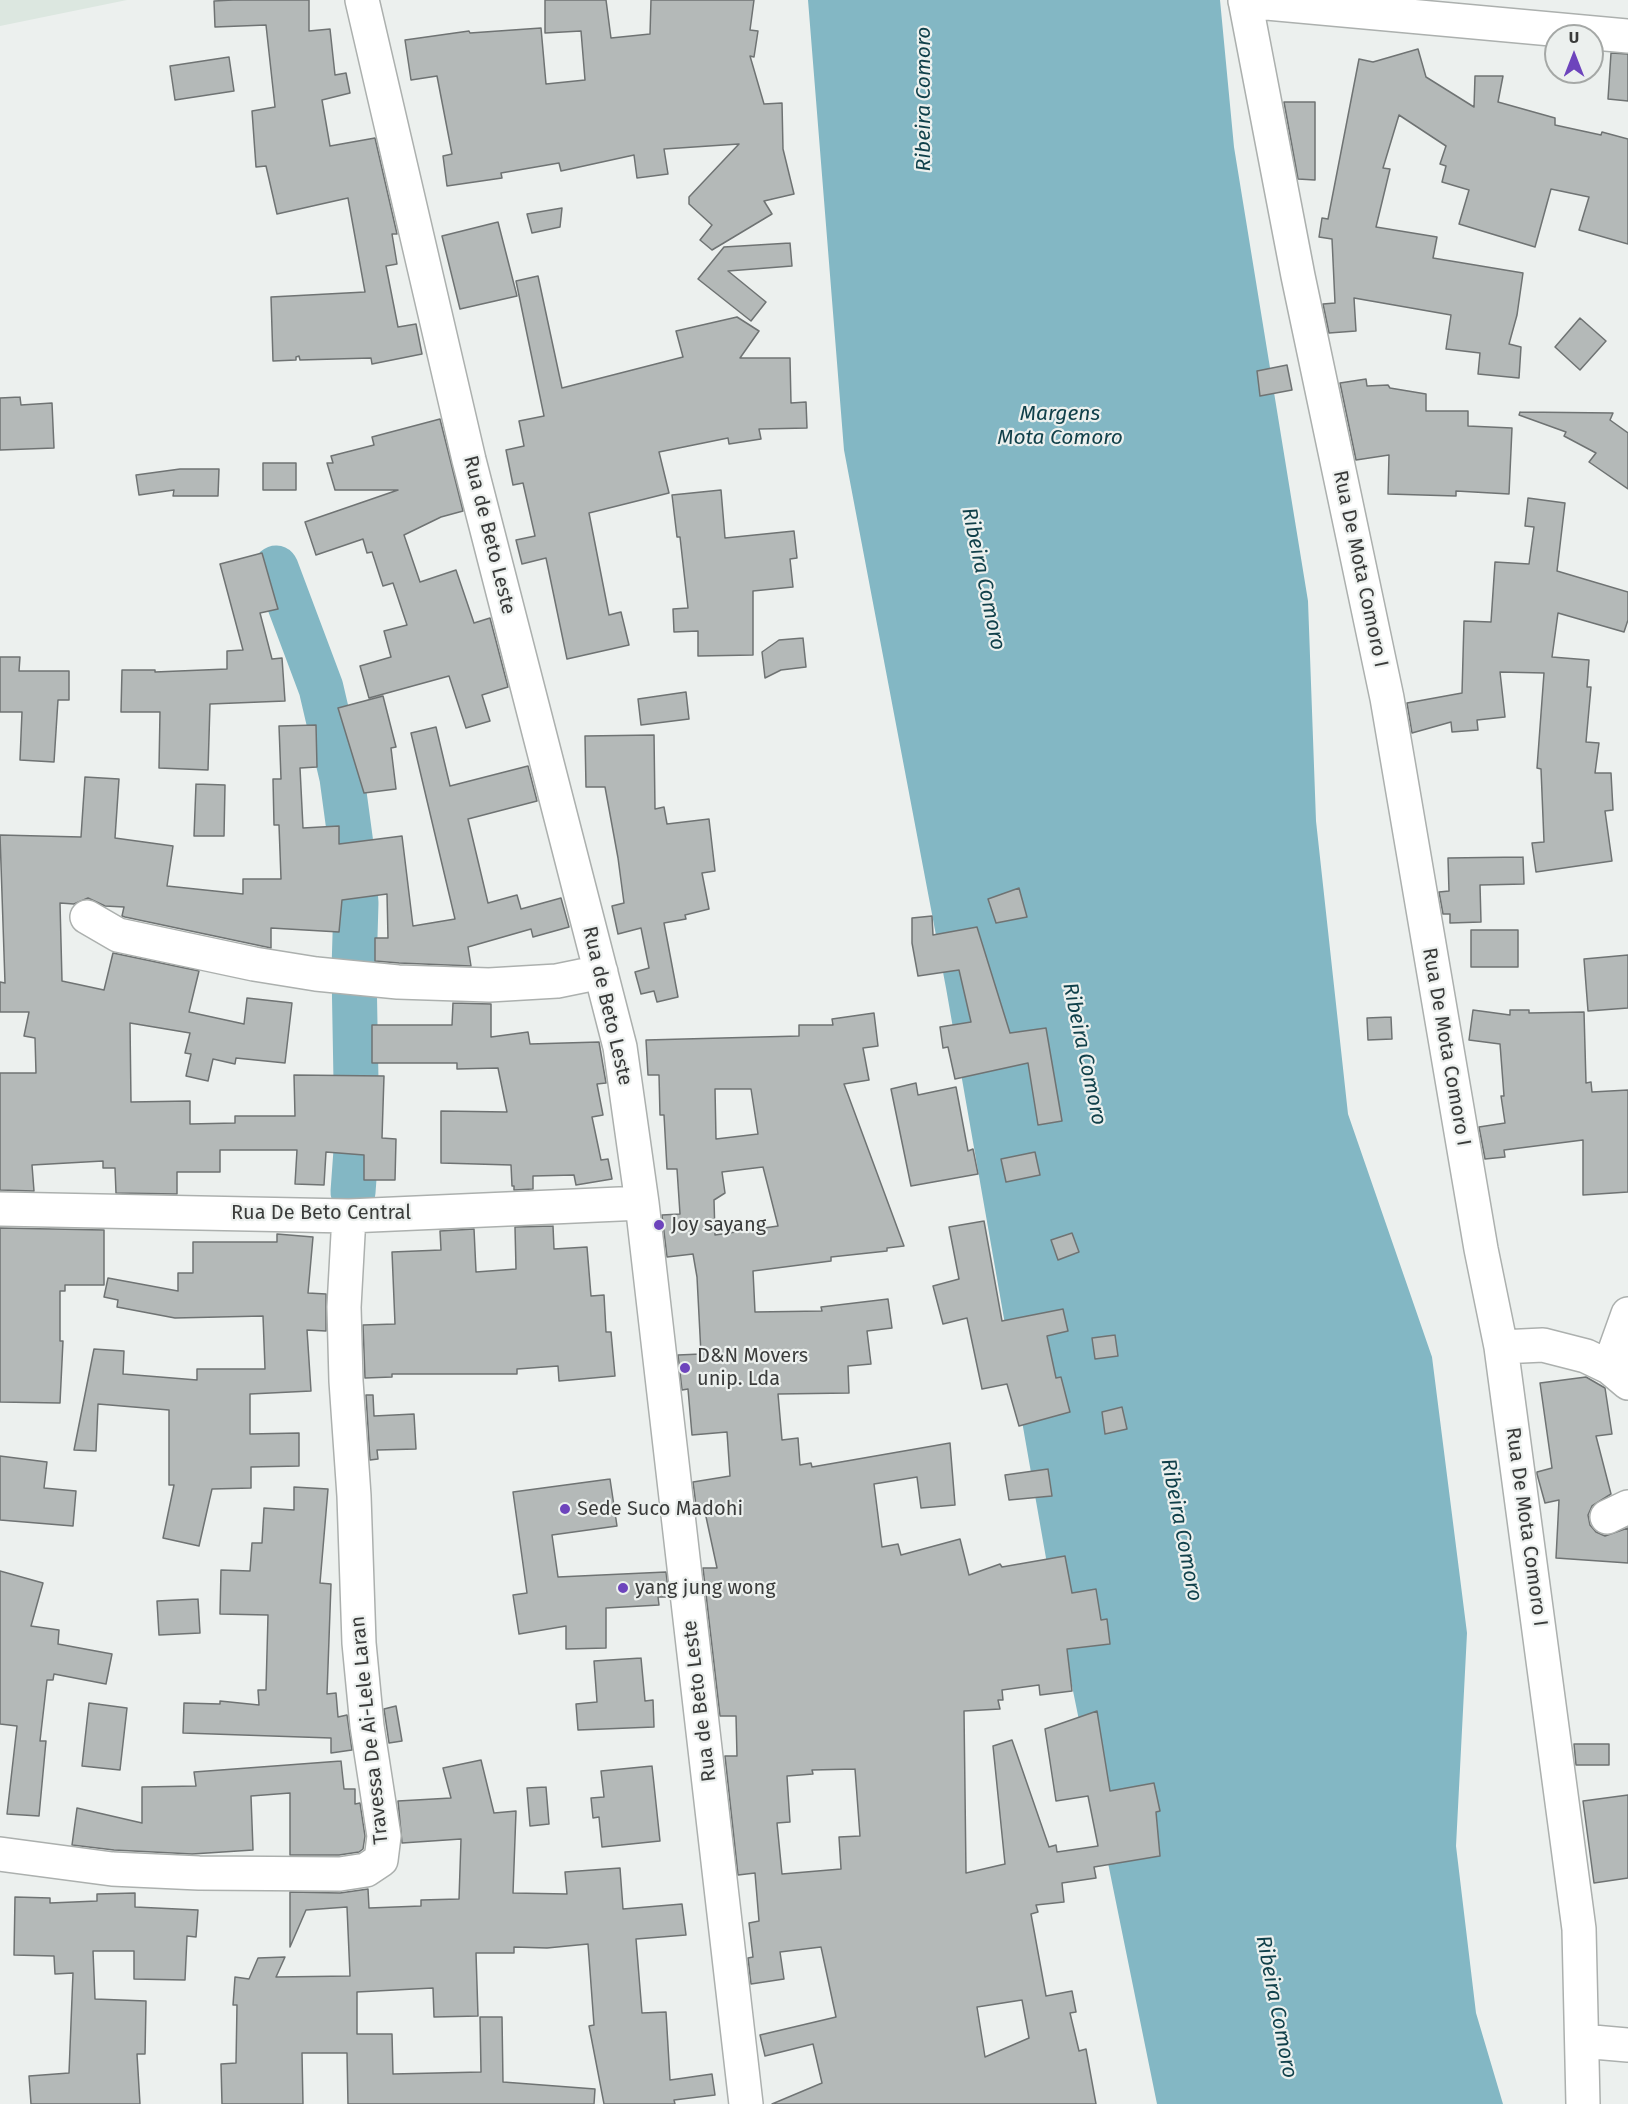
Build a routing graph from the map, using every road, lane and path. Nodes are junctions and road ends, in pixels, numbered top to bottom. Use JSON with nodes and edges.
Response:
{"nodes":[{"id":1,"x":362,"y":0,"type":"edge"},
{"id":2,"x":1245,"y":1,"type":"edge"},
{"id":3,"x":1628,"y":36,"type":"edge"},
{"id":4,"x":87,"y":917,"type":"dead end"},
{"id":5,"x":601,"y":972,"type":"junction"},
{"id":6,"x":642,"y":1203,"type":"junction"},
{"id":7,"x":0,"y":1209,"type":"edge"},
{"id":8,"x":349,"y":1216,"type":"junction"},
{"id":9,"x":1628,"y":1314,"type":"edge"},
{"id":10,"x":1501,"y":1347,"type":"junction"},
{"id":11,"x":1619,"y":1375,"type":"edge"},
{"id":12,"x":0,"y":1854,"type":"edge"},
{"id":13,"x":1582,"y":2041,"type":"junction"},
{"id":14,"x":1628,"y":2044,"type":"edge"},
{"id":15,"x":746,"y":2104,"type":"edge"},
{"id":16,"x":1583,"y":2104,"type":"edge"}],
"edges":[{"from":1,"to":5,"type":"street","name":"Rua de Beto Leste"},
{"from":2,"to":3,"type":"street"},
{"from":2,"to":10,"type":"street","name":"Rua De Mota Comoro I"},
{"from":4,"to":5,"type":"street"},
{"from":5,"to":6,"type":"street","name":"Rua de Beto Leste"},
{"from":6,"to":8,"type":"street","name":"Rua De Beto Central"},
{"from":6,"to":15,"type":"street","name":"Rua de Beto Leste"},
{"from":7,"to":8,"type":"street","name":"Rua De Beto Central"},
{"from":8,"to":12,"type":"street","name":"Travessa De Ai-Lele Laran"},
{"from":9,"to":11,"type":"street"},
{"from":10,"to":11,"type":"street"},
{"from":10,"to":13,"type":"street","name":"Rua De Mota Comoro I"},
{"from":13,"to":14,"type":"street"},
{"from":13,"to":16,"type":"street","name":"Rua De Mota Comoro I"}]}
